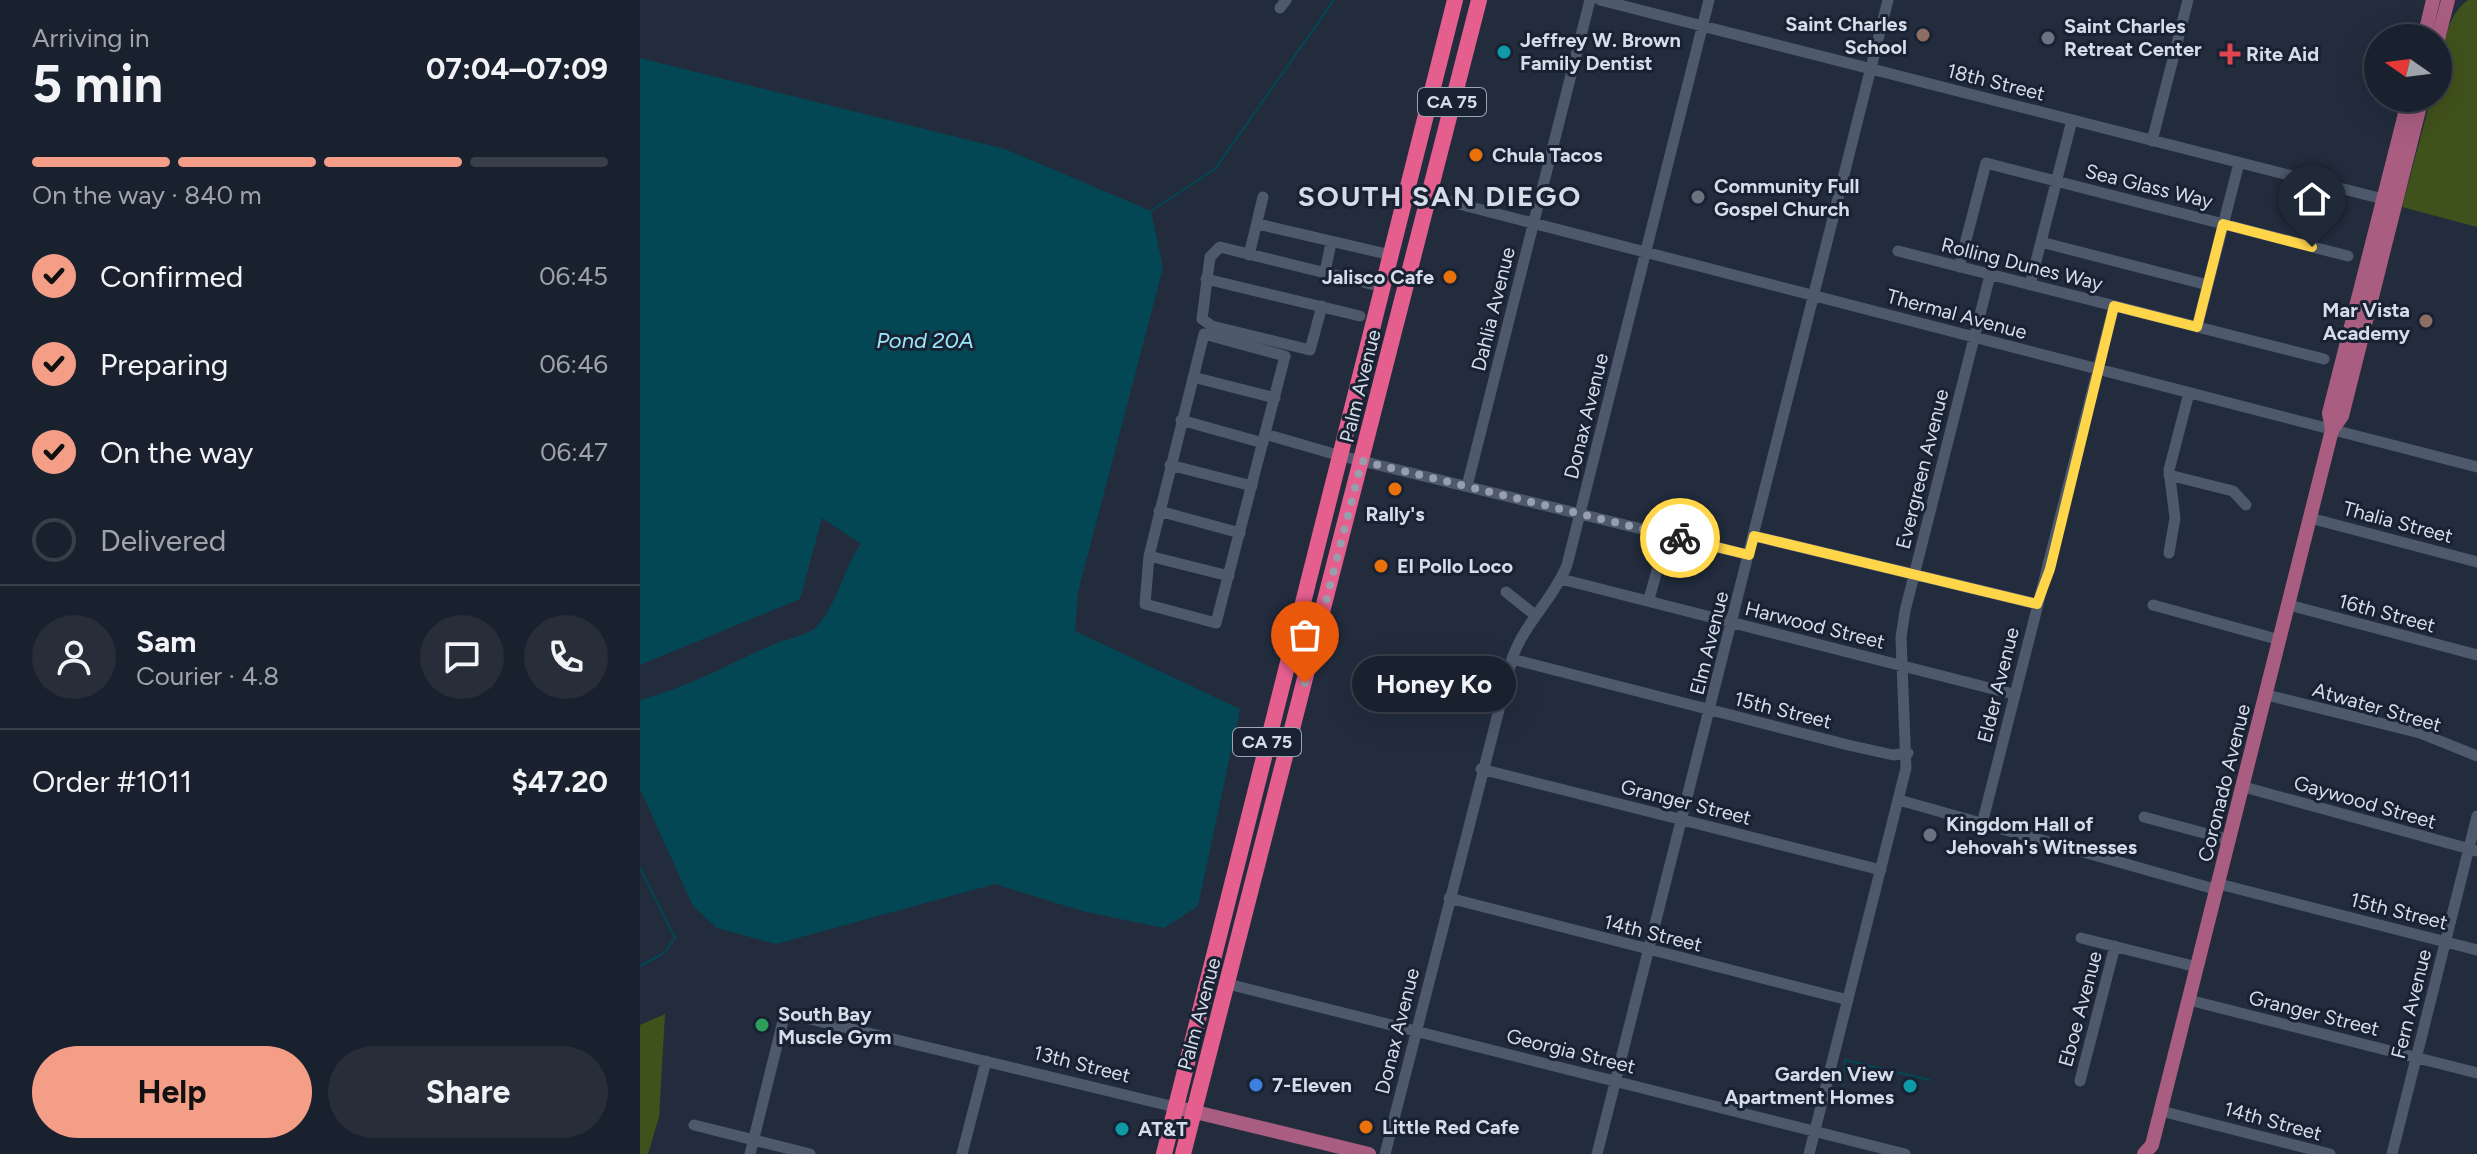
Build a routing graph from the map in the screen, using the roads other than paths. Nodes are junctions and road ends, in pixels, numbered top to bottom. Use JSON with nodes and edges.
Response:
{"nodes":[{"id":1,"x":1455,"y":0,"type":"edge"},
{"id":2,"x":1479,"y":0,"type":"edge"},
{"id":3,"x":1590,"y":0,"type":"edge"},
{"id":4,"x":1600,"y":0,"type":"edge"},
{"id":5,"x":1709,"y":0,"type":"edge"},
{"id":6,"x":1888,"y":0,"type":"edge"},
{"id":7,"x":2188,"y":0,"type":"edge"},
{"id":8,"x":2433,"y":0,"type":"edge"},
{"id":9,"x":2448,"y":0,"type":"edge"},
{"id":10,"x":2427,"y":24,"type":"edge"},
{"id":11,"x":2442,"y":24,"type":"edge"},
{"id":12,"x":1702,"y":26,"type":"junction"},
{"id":13,"x":1871,"y":69,"type":"junction"},
{"id":14,"x":2406,"y":112,"type":"edge"},
{"id":15,"x":2418,"y":112,"type":"edge"},
{"id":16,"x":2072,"y":120,"type":"junction"},
{"id":17,"x":2152,"y":141,"type":"junction"},
{"id":18,"x":2239,"y":163,"type":"junction"},
{"id":19,"x":2056,"y":182,"type":"junction"},
{"id":20,"x":1428,"y":196,"type":"junction"},
{"id":21,"x":1263,"y":197,"type":"dead end"},
{"id":22,"x":2389,"y":201,"type":"junction"},
{"id":23,"x":1534,"y":223,"type":"junction"},
{"id":24,"x":1258,"y":224,"type":"junction"},
{"id":25,"x":2223,"y":224,"type":"junction"},
{"id":26,"x":2041,"y":242,"type":"junction"},
{"id":27,"x":1331,"y":243,"type":"junction"},
{"id":28,"x":1898,"y":251,"type":"dead end"},
{"id":29,"x":1646,"y":252,"type":"junction"},
{"id":30,"x":1249,"y":255,"type":"junction"},
{"id":31,"x":1391,"y":255,"type":"junction"},
{"id":32,"x":2348,"y":256,"type":"dead end"},
{"id":33,"x":1959,"y":267,"type":"junction"},
{"id":34,"x":1325,"y":272,"type":"junction"},
{"id":35,"x":1990,"y":275,"type":"junction"},
{"id":36,"x":1206,"y":279,"type":"junction"},
{"id":37,"x":2030,"y":285,"type":"junction"},
{"id":38,"x":2208,"y":285,"type":"junction"},
{"id":39,"x":1383,"y":287,"type":"junction"},
{"id":40,"x":1814,"y":296,"type":"junction"},
{"id":41,"x":1322,"y":306,"type":"junction"},
{"id":42,"x":2114,"y":306,"type":"junction"},
{"id":43,"x":1360,"y":316,"type":"dead end"},
{"id":44,"x":2197,"y":327,"type":"junction"},
{"id":45,"x":1974,"y":337,"type":"junction"},
{"id":46,"x":2324,"y":359,"type":"dead end"},
{"id":47,"x":2099,"y":369,"type":"junction"},
{"id":48,"x":1193,"y":377,"type":"junction"},
{"id":49,"x":2189,"y":393,"type":"junction"},
{"id":50,"x":1275,"y":398,"type":"junction"},
{"id":51,"x":1181,"y":420,"type":"junction"},
{"id":52,"x":2340,"y":432,"type":"junction"},
{"id":53,"x":1264,"y":439,"type":"junction"},
{"id":54,"x":1341,"y":456,"type":"junction"},
{"id":55,"x":1362,"y":461,"type":"junction"},
{"id":56,"x":1170,"y":465,"type":"junction"},
{"id":57,"x":2477,"y":467,"type":"edge"},
{"id":58,"x":2169,"y":475,"type":"junction"},
{"id":59,"x":1252,"y":486,"type":"junction"},
{"id":60,"x":1467,"y":486,"type":"junction"},
{"id":61,"x":2246,"y":505,"type":"dead end"},
{"id":62,"x":1159,"y":511,"type":"junction"},
{"id":63,"x":1580,"y":512,"type":"junction"},
{"id":64,"x":2310,"y":518,"type":"junction"},
{"id":65,"x":1240,"y":533,"type":"junction"},
{"id":66,"x":1667,"y":535,"type":"junction"},
{"id":67,"x":1754,"y":536,"type":"junction"},
{"id":68,"x":2169,"y":553,"type":"dead end"},
{"id":69,"x":1749,"y":555,"type":"junction"},
{"id":70,"x":1149,"y":556,"type":"junction"},
{"id":71,"x":2477,"y":562,"type":"edge"},
{"id":72,"x":1914,"y":575,"type":"junction"},
{"id":73,"x":1229,"y":576,"type":"junction"},
{"id":74,"x":1561,"y":579,"type":"junction"},
{"id":75,"x":1506,"y":592,"type":"dead end"},
{"id":76,"x":1649,"y":599,"type":"junction"},
{"id":77,"x":2037,"y":604,"type":"junction"},
{"id":78,"x":2153,"y":605,"type":"dead end"},
{"id":79,"x":2289,"y":605,"type":"junction"},
{"id":80,"x":1535,"y":615,"type":"junction"},
{"id":81,"x":1733,"y":623,"type":"junction"},
{"id":82,"x":2280,"y":640,"type":"junction"},
{"id":83,"x":2477,"y":655,"type":"edge"},
{"id":84,"x":1512,"y":659,"type":"junction"},
{"id":85,"x":1903,"y":666,"type":"junction"},
{"id":86,"x":2013,"y":694,"type":"junction"},
{"id":87,"x":2267,"y":695,"type":"junction"},
{"id":88,"x":1711,"y":710,"type":"junction"},
{"id":89,"x":1908,"y":753,"type":"junction"},
{"id":90,"x":2477,"y":756,"type":"edge"},
{"id":91,"x":1481,"y":769,"type":"junction"},
{"id":92,"x":2244,"y":787,"type":"junction"},
{"id":93,"x":1899,"y":800,"type":"junction"},
{"id":94,"x":2477,"y":816,"type":"edge"},
{"id":95,"x":2144,"y":817,"type":"dead end"},
{"id":96,"x":1681,"y":820,"type":"junction"},
{"id":97,"x":1982,"y":824,"type":"junction"},
{"id":98,"x":2230,"y":840,"type":"junction"},
{"id":99,"x":2473,"y":850,"type":"edge"},
{"id":100,"x":1881,"y":870,"type":"junction"},
{"id":101,"x":2218,"y":887,"type":"junction"},
{"id":102,"x":1449,"y":898,"type":"junction"},
{"id":103,"x":2081,"y":938,"type":"dead end"},
{"id":104,"x":2445,"y":942,"type":"junction"},
{"id":105,"x":2115,"y":946,"type":"junction"},
{"id":106,"x":2477,"y":950,"type":"edge"},
{"id":107,"x":1648,"y":951,"type":"junction"},
{"id":108,"x":2197,"y":967,"type":"junction"},
{"id":109,"x":1228,"y":984,"type":"junction"},
{"id":110,"x":1848,"y":1000,"type":"junction"},
{"id":111,"x":2189,"y":1000,"type":"junction"},
{"id":112,"x":1416,"y":1030,"type":"junction"},
{"id":113,"x":2417,"y":1058,"type":"junction"},
{"id":114,"x":986,"y":1061,"type":"junction"},
{"id":115,"x":2477,"y":1073,"type":"edge"},
{"id":116,"x":1616,"y":1080,"type":"junction"},
{"id":117,"x":2080,"y":1081,"type":"dead end"},
{"id":118,"x":1175,"y":1107,"type":"junction"},
{"id":119,"x":2161,"y":1111,"type":"junction"},
{"id":120,"x":1195,"y":1112,"type":"junction"},
{"id":121,"x":694,"y":1125,"type":"dead end"},
{"id":122,"x":1815,"y":1131,"type":"junction"},
{"id":123,"x":753,"y":1140,"type":"junction"},
{"id":124,"x":2150,"y":1151,"type":"edge"},
{"id":125,"x":750,"y":1154,"type":"edge"},
{"id":126,"x":810,"y":1154,"type":"edge"},
{"id":127,"x":962,"y":1154,"type":"edge"},
{"id":128,"x":1164,"y":1154,"type":"edge"},
{"id":129,"x":1183,"y":1154,"type":"edge"},
{"id":130,"x":1369,"y":1154,"type":"edge"},
{"id":131,"x":1385,"y":1154,"type":"edge"},
{"id":132,"x":1597,"y":1154,"type":"edge"},
{"id":133,"x":1809,"y":1154,"type":"edge"},
{"id":134,"x":1905,"y":1154,"type":"edge"},
{"id":135,"x":2330,"y":1154,"type":"edge"},
{"id":136,"x":2392,"y":1154,"type":"edge"}],
"edges":[{"from":1,"to":31,"type":"highway","name":"Palm Avenue","number":"CA 75"},
{"from":2,"to":20,"type":"highway","name":"Palm Avenue","number":"CA 75"},
{"from":3,"to":23,"type":"street","name":"Dahlia Avenue"},
{"from":4,"to":12,"type":"street","name":"18th Street"},
{"from":5,"to":12,"type":"street","name":"Donax Avenue"},
{"from":6,"to":13,"type":"street","name":"Elm Avenue"},
{"from":7,"to":17,"type":"street"},
{"from":8,"to":10,"type":"main road"},
{"from":9,"to":11,"type":"main road"},
{"from":12,"to":13,"type":"street","name":"18th Street"},
{"from":12,"to":29,"type":"street","name":"Donax Avenue"},
{"from":13,"to":16,"type":"street","name":"18th Street"},
{"from":13,"to":40,"type":"street","name":"Elm Avenue"},
{"from":14,"to":22,"type":"main road","name":"Coronado Avenue"},
{"from":15,"to":22,"type":"main road","name":"Coronado Avenue"},
{"from":16,"to":17,"type":"street","name":"18th Street"},
{"from":16,"to":19,"type":"street"},
{"from":17,"to":18,"type":"street","name":"18th Street"},
{"from":18,"to":22,"type":"street","name":"18th Street"},
{"from":18,"to":25,"type":"street"},
{"from":19,"to":25,"type":"street","name":"Sea Glass Way"},
{"from":19,"to":26,"type":"street"},
{"from":19,"to":33,"type":"street","name":"Sea Glass Way"},
{"from":20,"to":23,"type":"street","name":"Thermal Avenue"},
{"from":20,"to":55,"type":"highway","name":"Palm Avenue","number":"CA 75"},
{"from":21,"to":24,"type":"street"},
{"from":22,"to":52,"type":"main road","name":"Coronado Avenue"},
{"from":23,"to":29,"type":"street","name":"Thermal Avenue"},
{"from":23,"to":60,"type":"street","name":"Dahlia Avenue"},
{"from":24,"to":27,"type":"street"},
{"from":24,"to":30,"type":"street"},
{"from":25,"to":32,"type":"street","name":"Sea Glass Way"},
{"from":25,"to":38,"type":"street"},
{"from":26,"to":37,"type":"street"},
{"from":26,"to":38,"type":"street"},
{"from":27,"to":31,"type":"street"},
{"from":27,"to":34,"type":"street"},
{"from":28,"to":33,"type":"street","name":"Rolling Dunes Way"},
{"from":29,"to":40,"type":"street","name":"Thermal Avenue"},
{"from":29,"to":63,"type":"street","name":"Donax Avenue"},
{"from":30,"to":34,"type":"street"},
{"from":30,"to":36,"type":"street"},
{"from":31,"to":39,"type":"highway","name":"Palm Avenue","number":"CA 75"},
{"from":33,"to":35,"type":"street","name":"Rolling Dunes Way"},
{"from":34,"to":39,"type":"street"},
{"from":35,"to":37,"type":"street","name":"Rolling Dunes Way"},
{"from":35,"to":45,"type":"street","name":"Evergreen Avenue"},
{"from":36,"to":41,"type":"street"},
{"from":36,"to":41,"type":"street"},
{"from":37,"to":42,"type":"street","name":"Rolling Dunes Way"},
{"from":38,"to":44,"type":"street"},
{"from":39,"to":54,"type":"highway","name":"Palm Avenue","number":"CA 75"},
{"from":40,"to":45,"type":"street","name":"Thermal Avenue"},
{"from":40,"to":67,"type":"street","name":"Elm Avenue"},
{"from":41,"to":43,"type":"street"},
{"from":42,"to":44,"type":"street","name":"Rolling Dunes Way"},
{"from":42,"to":47,"type":"street","name":"Elder Avenue"},
{"from":44,"to":46,"type":"street","name":"Rolling Dunes Way"},
{"from":45,"to":47,"type":"street","name":"Thermal Avenue"},
{"from":45,"to":72,"type":"street","name":"Evergreen Avenue"},
{"from":47,"to":49,"type":"street","name":"Thermal Avenue"},
{"from":47,"to":77,"type":"street","name":"Elder Avenue"},
{"from":48,"to":50,"type":"street"},
{"from":48,"to":50,"type":"street"},
{"from":48,"to":51,"type":"street"},
{"from":49,"to":52,"type":"street","name":"Thermal Avenue"},
{"from":49,"to":58,"type":"street"},
{"from":50,"to":53,"type":"street"},
{"from":51,"to":53,"type":"street"},
{"from":51,"to":56,"type":"street"},
{"from":52,"to":57,"type":"street","name":"Thermal Avenue"},
{"from":52,"to":64,"type":"main road","name":"Coronado Avenue"},
{"from":53,"to":54,"type":"street"},
{"from":53,"to":59,"type":"street"},
{"from":54,"to":55,"type":"street"},
{"from":54,"to":118,"type":"highway","name":"Palm Avenue","number":"CA 75"},
{"from":55,"to":60,"type":"street"},
{"from":55,"to":109,"type":"highway","name":"Palm Avenue","number":"CA 75"},
{"from":56,"to":59,"type":"street"},
{"from":56,"to":62,"type":"street"},
{"from":58,"to":61,"type":"street"},
{"from":58,"to":68,"type":"street"},
{"from":59,"to":65,"type":"street"},
{"from":60,"to":63,"type":"street"},
{"from":62,"to":65,"type":"street"},
{"from":62,"to":70,"type":"street"},
{"from":63,"to":66,"type":"street"},
{"from":63,"to":74,"type":"street","name":"Donax Avenue"},
{"from":64,"to":71,"type":"street","name":"Thalia Street"},
{"from":64,"to":79,"type":"main road","name":"Coronado Avenue"},
{"from":65,"to":73,"type":"street"},
{"from":66,"to":69,"type":"street"},
{"from":66,"to":76,"type":"street"},
{"from":67,"to":69,"type":"street","name":"Elm Avenue"},
{"from":67,"to":72,"type":"street"},
{"from":69,"to":81,"type":"street","name":"Elm Avenue"},
{"from":70,"to":73,"type":"street"},
{"from":70,"to":73,"type":"street"},
{"from":72,"to":77,"type":"street"},
{"from":72,"to":85,"type":"street","name":"Evergreen Avenue"},
{"from":74,"to":76,"type":"street","name":"Harwood Street"},
{"from":74,"to":80,"type":"street","name":"Donax Avenue"},
{"from":75,"to":80,"type":"street"},
{"from":76,"to":81,"type":"street","name":"Harwood Street"},
{"from":77,"to":86,"type":"street","name":"Elder Avenue"},
{"from":78,"to":82,"type":"street"},
{"from":79,"to":82,"type":"main road","name":"Coronado Avenue"},
{"from":79,"to":83,"type":"street","name":"16th Street"},
{"from":80,"to":84,"type":"street","name":"Donax Avenue"},
{"from":81,"to":85,"type":"street","name":"Harwood Street"},
{"from":81,"to":88,"type":"street","name":"Elm Avenue"},
{"from":82,"to":87,"type":"main road","name":"Coronado Avenue"},
{"from":84,"to":88,"type":"street","name":"15th Street"},
{"from":84,"to":91,"type":"street","name":"Donax Avenue"},
{"from":85,"to":86,"type":"street","name":"Harwood Street"},
{"from":85,"to":89,"type":"street","name":"Evergreen Avenue"},
{"from":86,"to":97,"type":"street","name":"Elder Avenue"},
{"from":87,"to":90,"type":"street","name":"Atwater Street"},
{"from":87,"to":92,"type":"main road","name":"Coronado Avenue"},
{"from":88,"to":89,"type":"street","name":"15th Street"},
{"from":88,"to":96,"type":"street","name":"Elm Avenue"},
{"from":89,"to":93,"type":"street","name":"Evergreen Avenue"},
{"from":91,"to":96,"type":"street","name":"Granger Street"},
{"from":91,"to":102,"type":"street","name":"Donax Avenue"},
{"from":92,"to":98,"type":"main road","name":"Coronado Avenue"},
{"from":92,"to":99,"type":"street","name":"Gaywood Street"},
{"from":93,"to":97,"type":"street","name":"15th Street"},
{"from":93,"to":100,"type":"street"},
{"from":94,"to":99,"type":"street","name":"Fern Avenue"},
{"from":95,"to":98,"type":"street"},
{"from":96,"to":100,"type":"street","name":"Granger Street"},
{"from":96,"to":107,"type":"street","name":"Elm Avenue"},
{"from":97,"to":101,"type":"street","name":"15th Street"},
{"from":98,"to":101,"type":"main road","name":"Coronado Avenue"},
{"from":99,"to":104,"type":"street","name":"Fern Avenue"},
{"from":100,"to":110,"type":"street"},
{"from":101,"to":104,"type":"street","name":"15th Street"},
{"from":101,"to":108,"type":"main road","name":"Coronado Avenue"},
{"from":102,"to":107,"type":"street","name":"14th Street"},
{"from":102,"to":112,"type":"street","name":"Donax Avenue"},
{"from":103,"to":105,"type":"street"},
{"from":104,"to":106,"type":"street","name":"15th Street"},
{"from":104,"to":113,"type":"street","name":"Fern Avenue"},
{"from":105,"to":108,"type":"street"},
{"from":105,"to":117,"type":"street","name":"Eboe Avenue"},
{"from":107,"to":110,"type":"street","name":"14th Street"},
{"from":107,"to":116,"type":"street","name":"Elm Avenue"},
{"from":108,"to":111,"type":"main road","name":"Coronado Avenue"},
{"from":109,"to":112,"type":"street","name":"Georgia Street"},
{"from":109,"to":120,"type":"highway","name":"Palm Avenue","number":"CA 75"},
{"from":110,"to":122,"type":"street"},
{"from":111,"to":113,"type":"street","name":"Granger Street"},
{"from":111,"to":119,"type":"main road","name":"Coronado Avenue"},
{"from":112,"to":116,"type":"street","name":"Georgia Street"},
{"from":112,"to":131,"type":"street","name":"Donax Avenue"},
{"from":113,"to":115,"type":"street","name":"Granger Street"},
{"from":113,"to":136,"type":"street","name":"Fern Avenue"},
{"from":114,"to":118,"type":"street","name":"13th Street"},
{"from":114,"to":123,"type":"street","name":"13th Street"},
{"from":114,"to":127,"type":"street"},
{"from":116,"to":122,"type":"street","name":"Georgia Street"},
{"from":116,"to":132,"type":"street","name":"Elm Avenue"},
{"from":118,"to":120,"type":"main road","name":"13th Street"},
{"from":118,"to":128,"type":"highway","name":"Palm Avenue","number":"CA 75"},
{"from":119,"to":124,"type":"main road","name":"Coronado Avenue"},
{"from":119,"to":135,"type":"street","name":"14th Street"},
{"from":120,"to":129,"type":"highway","name":"Palm Avenue","number":"CA 75"},
{"from":120,"to":130,"type":"main road","name":"13th Street"},
{"from":121,"to":123,"type":"street"},
{"from":122,"to":133,"type":"street"},
{"from":122,"to":134,"type":"street","name":"Georgia Street"},
{"from":123,"to":125,"type":"street"},
{"from":123,"to":126,"type":"street"}]}
